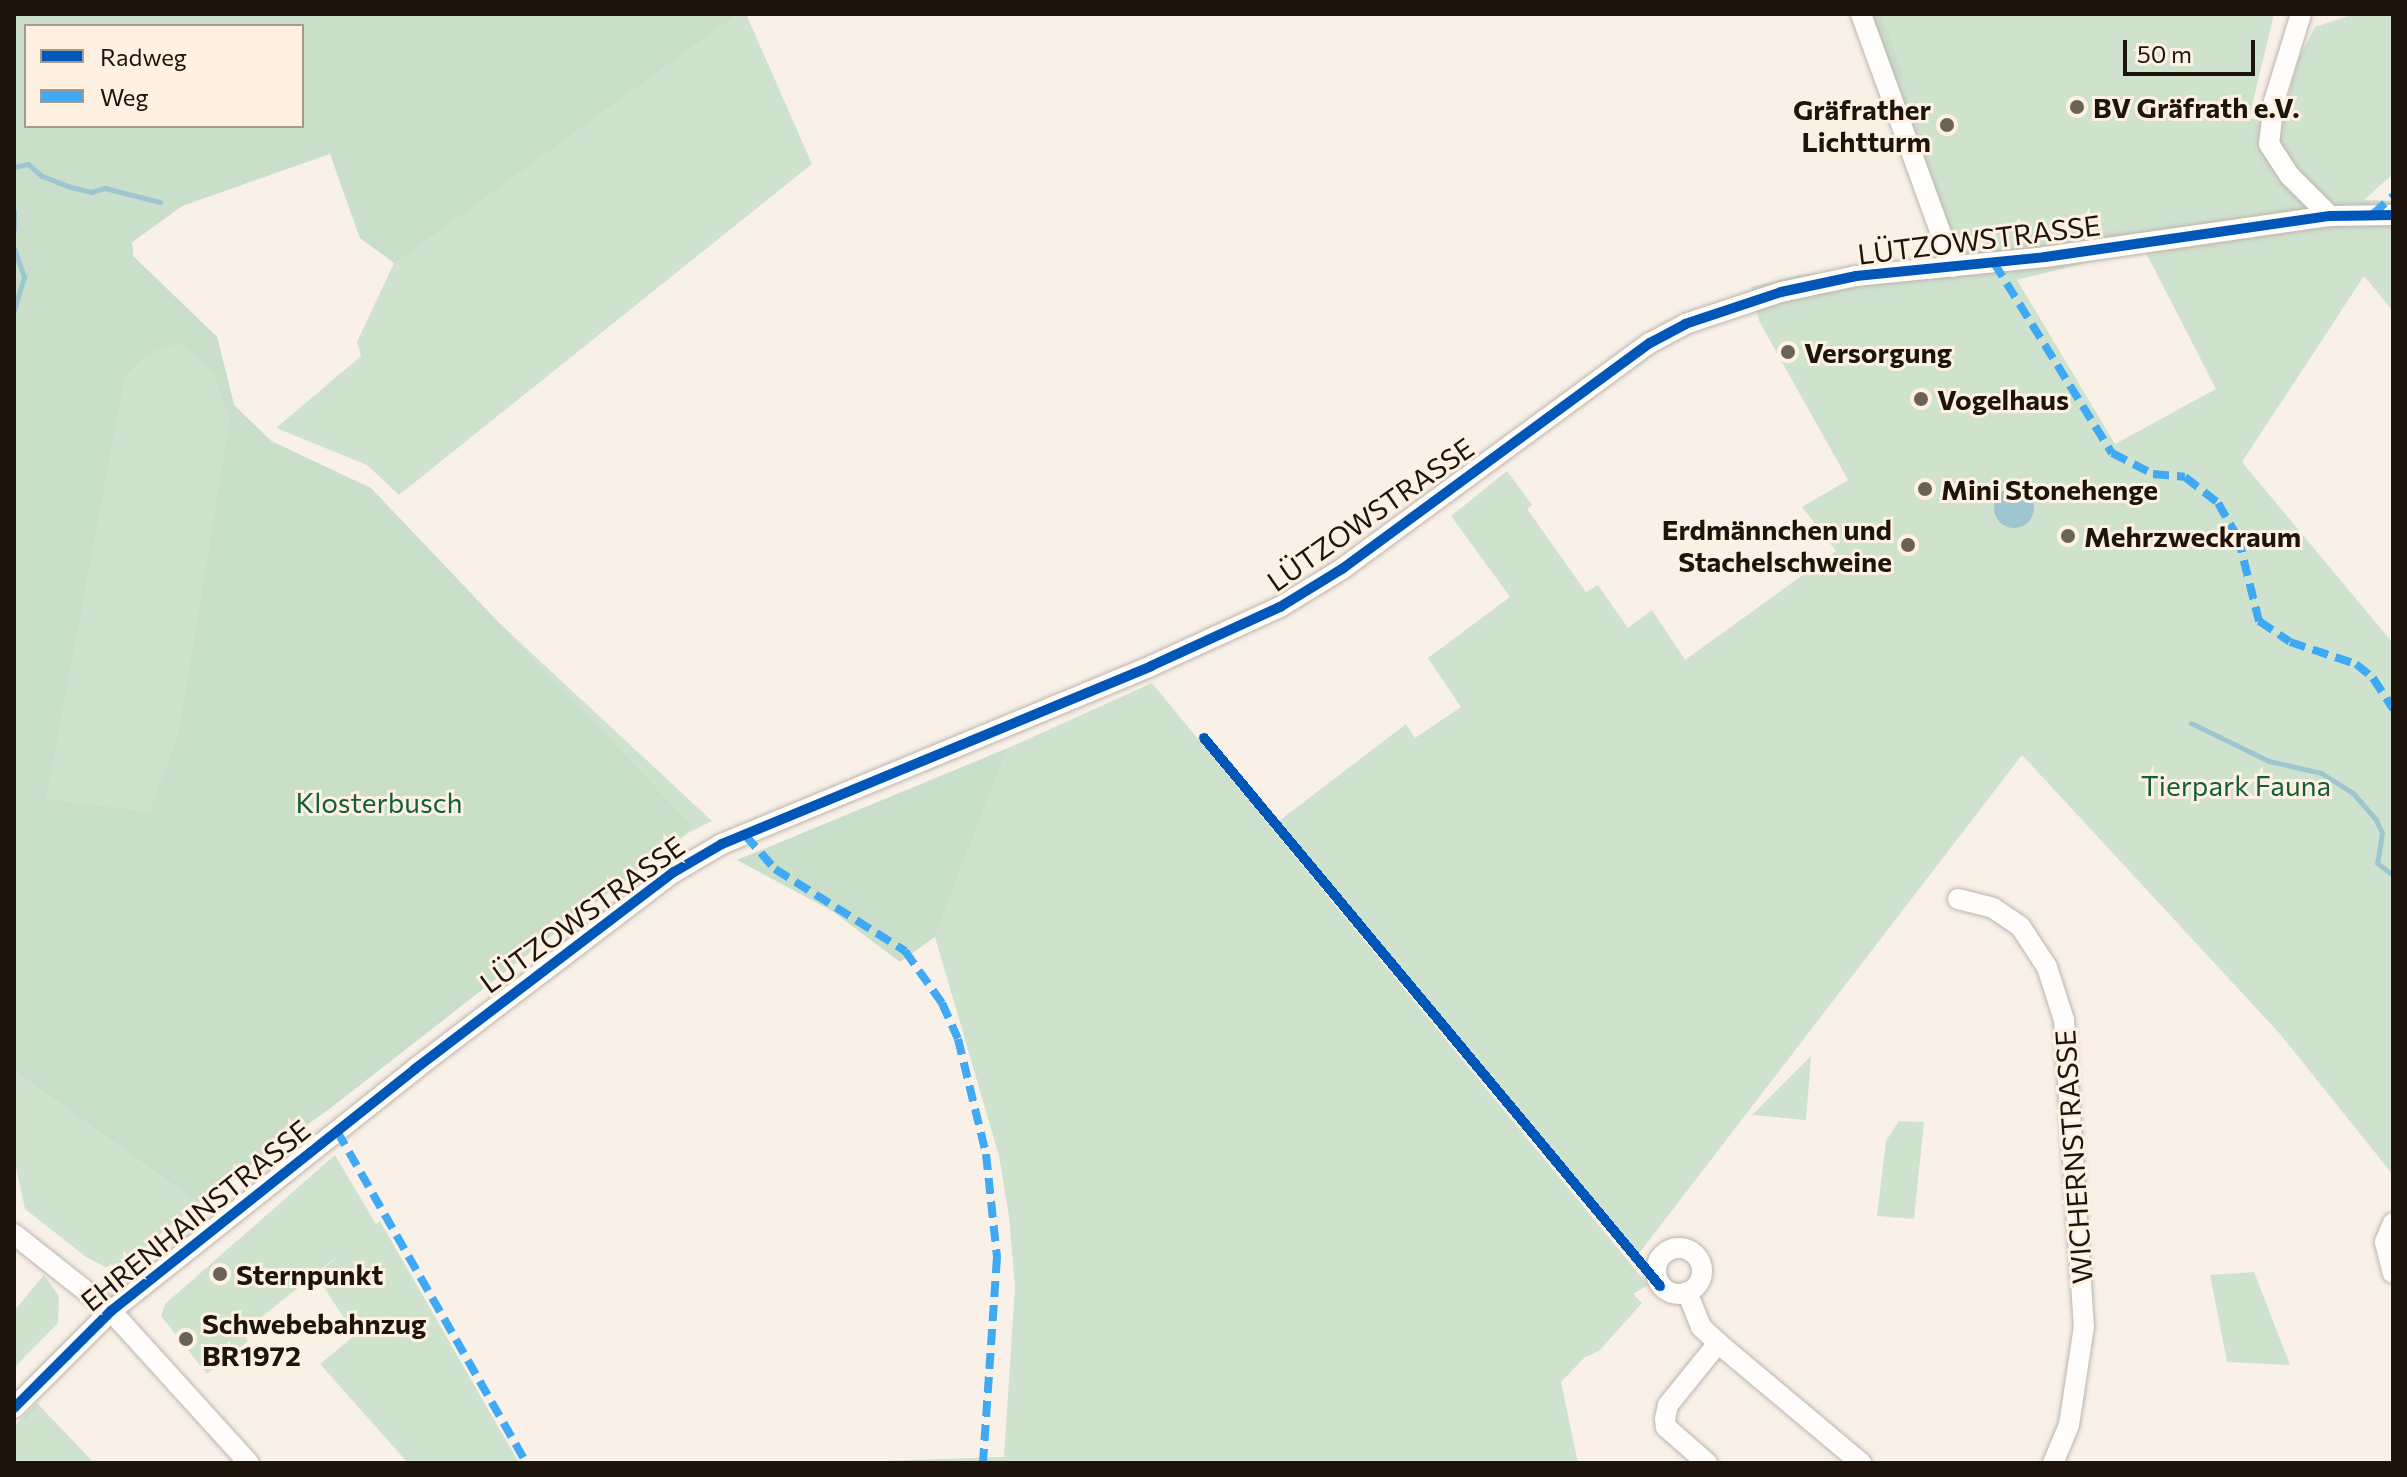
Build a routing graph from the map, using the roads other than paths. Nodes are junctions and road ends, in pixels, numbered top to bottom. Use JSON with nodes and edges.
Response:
{"nodes":[{"id":1,"x":1861,"y":14,"type":"edge"},
{"id":2,"x":2301,"y":14,"type":"edge"},
{"id":3,"x":2383,"y":214,"type":"edge"},
{"id":4,"x":2330,"y":216,"type":"junction"},
{"id":5,"x":1953,"y":267,"type":"junction"},
{"id":6,"x":1958,"y":899,"type":"dead end"},
{"id":7,"x":339,"y":1128,"type":"joint"},
{"id":8,"x":2393,"y":1223,"type":"edge"},
{"id":9,"x":14,"y":1234,"type":"edge"},
{"id":10,"x":2393,"y":1273,"type":"edge"},
{"id":11,"x":1687,"y":1292,"type":"dead end"},
{"id":12,"x":111,"y":1311,"type":"junction"},
{"id":13,"x":1718,"y":1343,"type":"junction"},
{"id":14,"x":14,"y":1408,"type":"edge"},
{"id":15,"x":249,"y":1463,"type":"edge"},
{"id":16,"x":1707,"y":1463,"type":"edge"},
{"id":17,"x":1861,"y":1463,"type":"edge"},
{"id":18,"x":2053,"y":1463,"type":"edge"}],
"edges":[{"from":1,"to":5,"type":"street"},
{"from":2,"to":4,"type":"street"},
{"from":3,"to":4,"type":"street","name":"LÜTZOWSTRASSE"},
{"from":4,"to":5,"type":"street","name":"LÜTZOWSTRASSE"},
{"from":5,"to":7,"type":"street","name":"LÜTZOWSTRASSE"},
{"from":6,"to":18,"type":"street","name":"WICHERNSTRASSE"},
{"from":7,"to":12,"type":"street","name":"EHRENHAINSTRASSE"},
{"from":8,"to":10,"type":"street"},
{"from":9,"to":12,"type":"street"},
{"from":11,"to":13,"type":"street"},
{"from":12,"to":14,"type":"street","name":"EHRENHAINSTRASSE"},
{"from":12,"to":15,"type":"street"},
{"from":13,"to":16,"type":"street"},
{"from":13,"to":17,"type":"street"}]}
